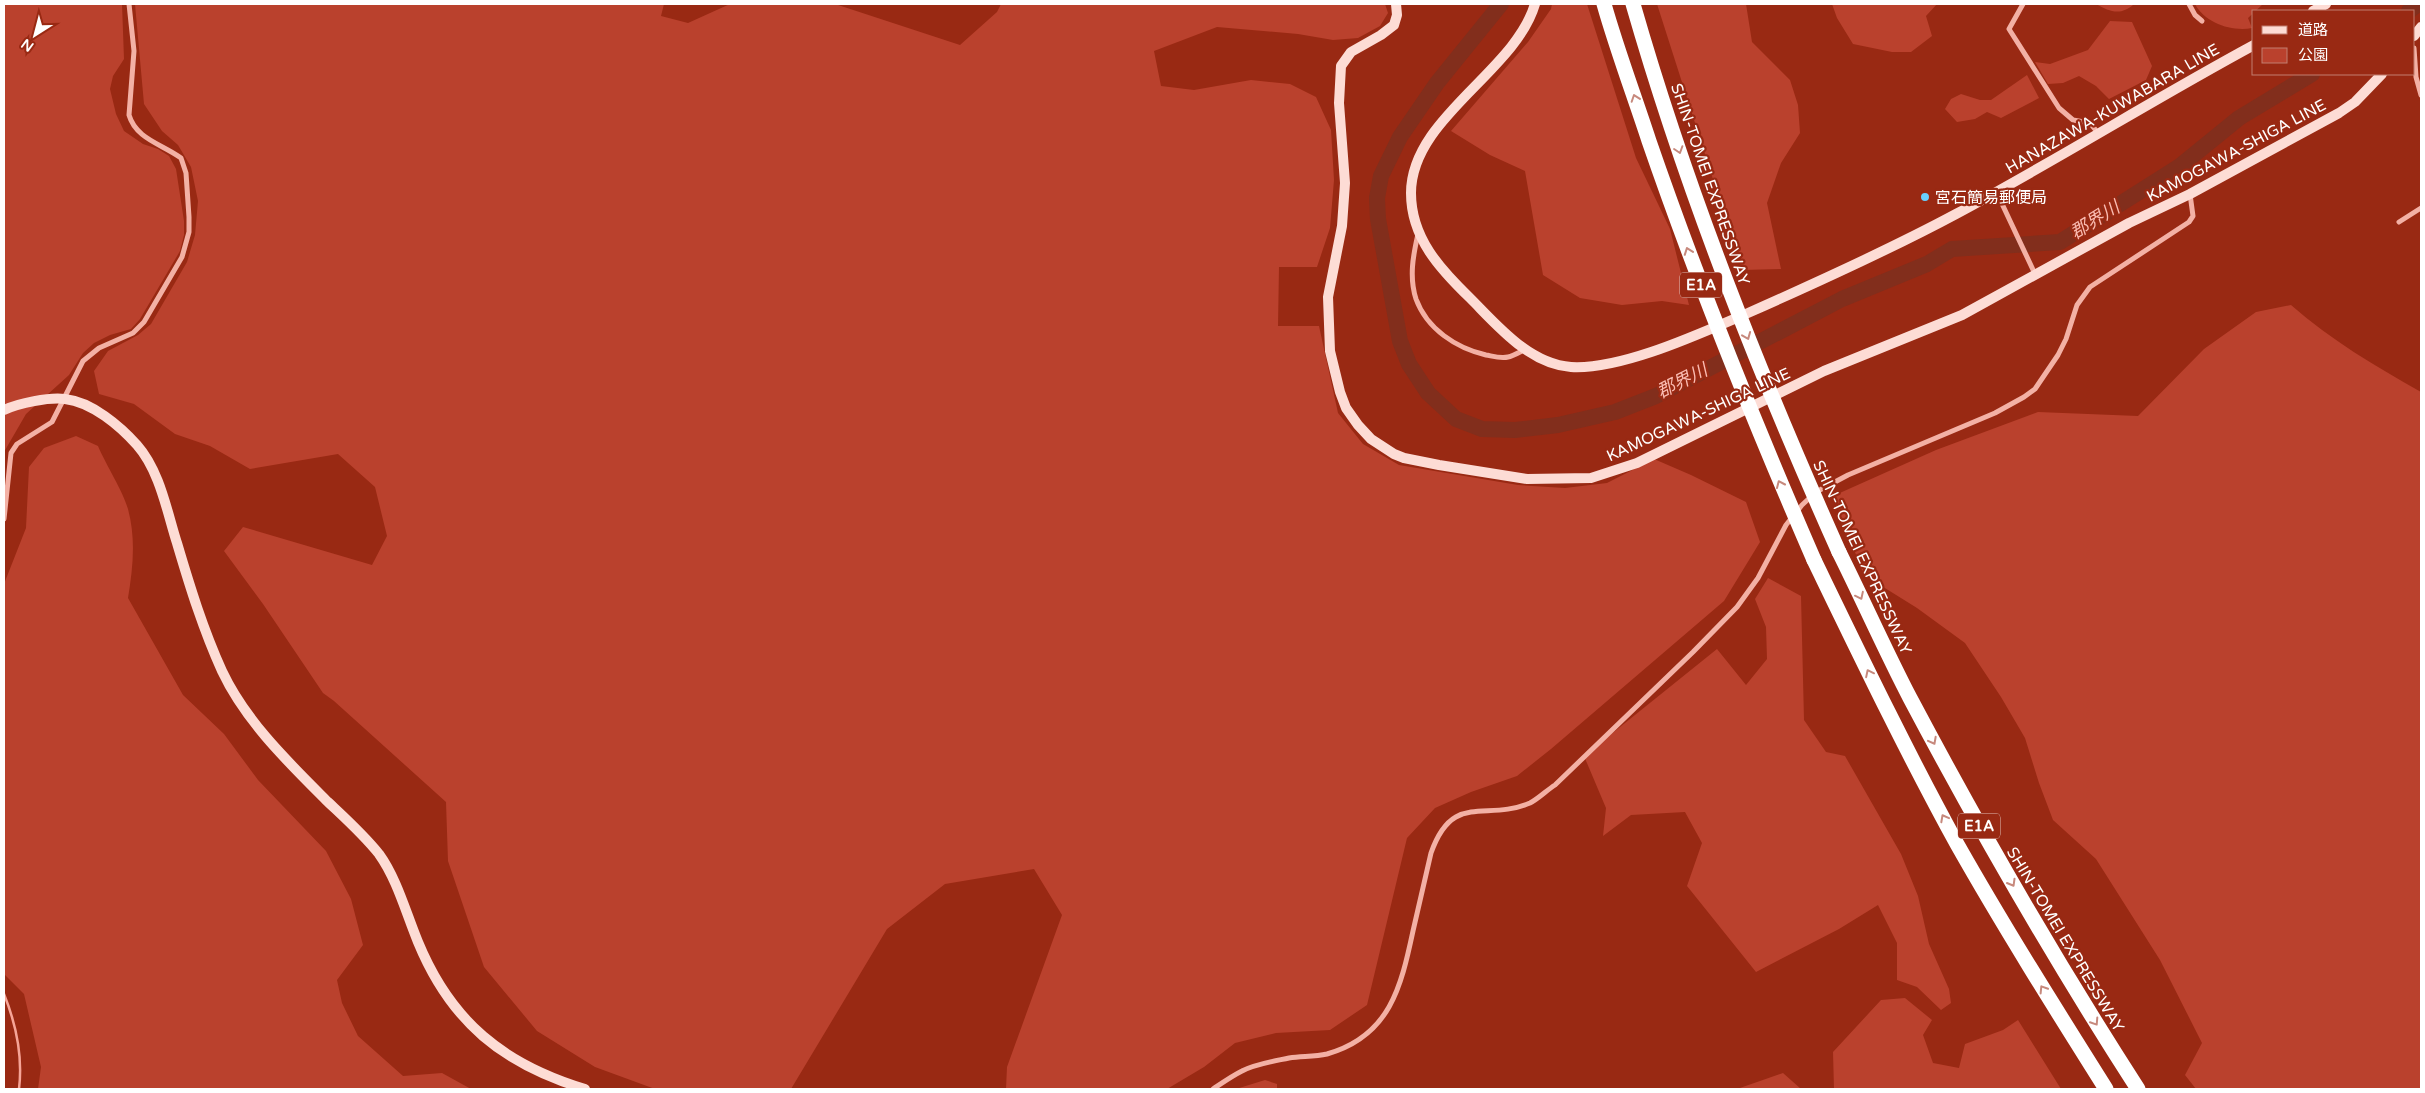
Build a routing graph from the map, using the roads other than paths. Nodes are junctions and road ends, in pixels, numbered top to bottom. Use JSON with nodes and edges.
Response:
{"nodes":[{"id":1,"x":129,"y":4,"type":"edge"},
{"id":2,"x":1396,"y":4,"type":"edge"},
{"id":3,"x":1535,"y":4,"type":"edge"},
{"id":4,"x":1604,"y":4,"type":"edge"},
{"id":5,"x":1633,"y":4,"type":"edge"},
{"id":6,"x":2023,"y":4,"type":"edge"},
{"id":7,"x":2189,"y":4,"type":"edge"},
{"id":8,"x":2326,"y":4,"type":"edge"},
{"id":9,"x":2315,"y":10,"type":"edge"},
{"id":10,"x":2202,"y":22,"type":"dead end"},
{"id":11,"x":2252,"y":45,"type":"edge"},
{"id":12,"x":2415,"y":62,"type":"edge"},
{"id":13,"x":2381,"y":75,"type":"edge"},
{"id":14,"x":2421,"y":95,"type":"edge"},
{"id":15,"x":2098,"y":133,"type":"junction"},
{"id":16,"x":2190,"y":194,"type":"junction"},
{"id":17,"x":1998,"y":196,"type":"junction"},
{"id":18,"x":2421,"y":208,"type":"edge"},
{"id":19,"x":2399,"y":222,"type":"dead end"},
{"id":20,"x":1419,"y":231,"type":"junction"},
{"id":21,"x":2036,"y":274,"type":"junction"},
{"id":22,"x":1526,"y":349,"type":"junction"},
{"id":23,"x":65,"y":399,"type":"junction"},
{"id":24,"x":4,"y":410,"type":"edge"},
{"id":25,"x":4,"y":519,"type":"edge"},
{"id":26,"x":585,"y":1089,"type":"edge"},
{"id":27,"x":1213,"y":1089,"type":"edge"},
{"id":28,"x":2106,"y":1089,"type":"edge"},
{"id":29,"x":2138,"y":1089,"type":"edge"}],
"edges":[{"from":1,"to":23,"type":"street"},
{"from":2,"to":21,"type":"main road","name":"KAMOGAWA-SHIGA LINE"},
{"from":3,"to":20,"type":"main road","name":"HANAZAWA-KUWABARA LINE"},
{"from":28,"to":4,"type":"highway","number":"E1A","one_way":true,"bridge":true},
{"from":5,"to":29,"type":"highway","name":"SHIN-TOMEI EXPRESSWAY","number":"E1A","one_way":true,"bridge":true},
{"from":6,"to":15,"type":"street"},
{"from":7,"to":10,"type":"street"},
{"from":8,"to":9,"type":"main road"},
{"from":11,"to":15,"type":"main road","name":"HANAZAWA-KUWABARA LINE"},
{"from":12,"to":14,"type":"street"},
{"from":13,"to":16,"type":"main road","name":"KAMOGAWA-SHIGA LINE"},
{"from":15,"to":17,"type":"main road","name":"HANAZAWA-KUWABARA LINE"},
{"from":16,"to":21,"type":"main road","name":"KAMOGAWA-SHIGA LINE"},
{"from":16,"to":27,"type":"street"},
{"from":17,"to":21,"type":"street"},
{"from":17,"to":22,"type":"main road","name":"HANAZAWA-KUWABARA LINE"},
{"from":18,"to":19,"type":"street"},
{"from":20,"to":22,"type":"main road","name":"HANAZAWA-KUWABARA LINE"},
{"from":20,"to":22,"type":"street"},
{"from":23,"to":24,"type":"main road"},
{"from":23,"to":25,"type":"street"},
{"from":23,"to":26,"type":"main road"}]}
